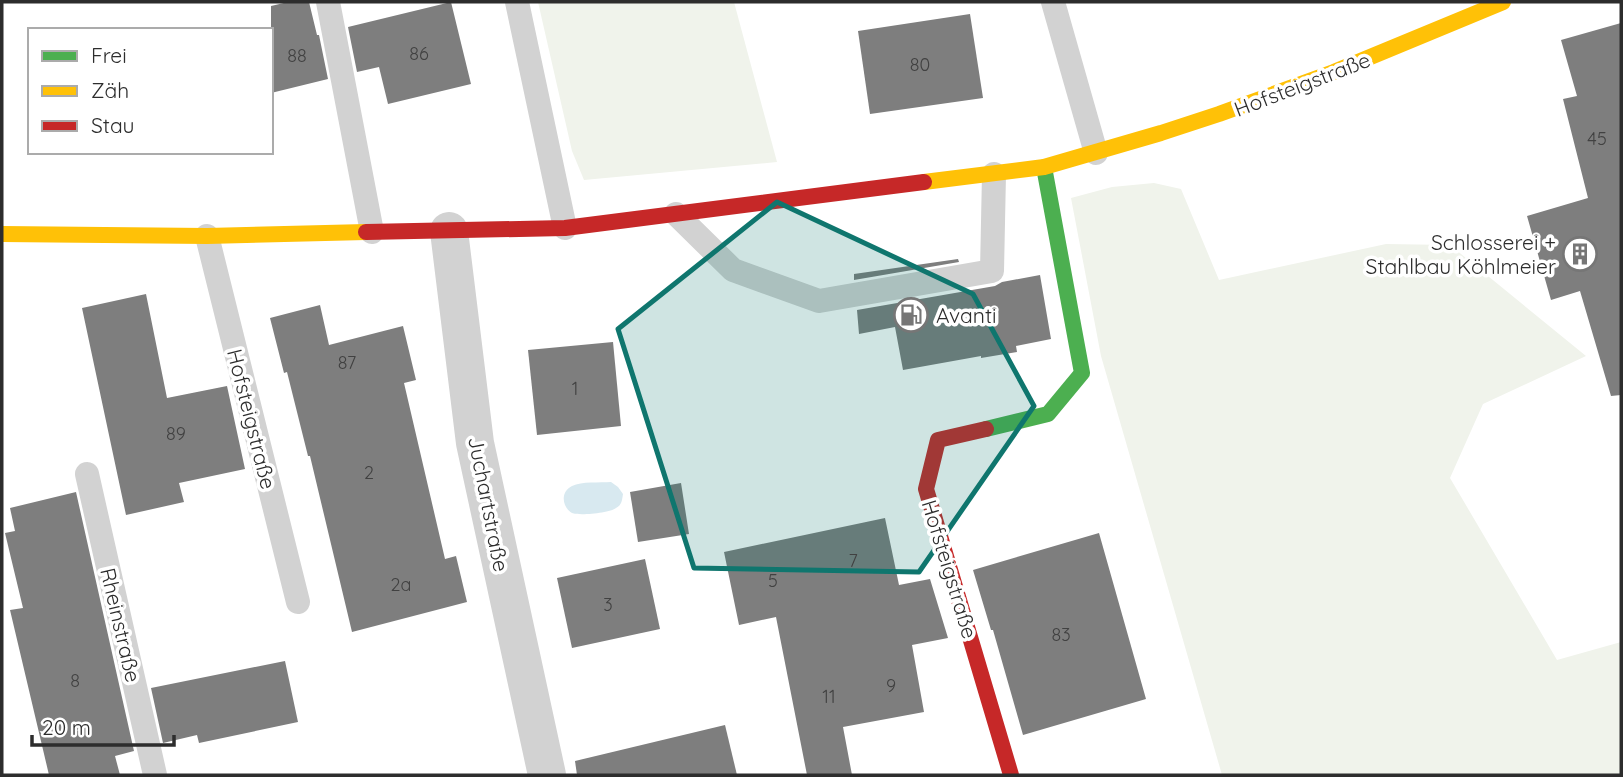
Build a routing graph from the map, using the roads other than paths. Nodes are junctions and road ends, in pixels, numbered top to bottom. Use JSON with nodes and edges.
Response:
{"nodes":[{"id":1,"x":328,"y":2,"type":"edge"},
{"id":2,"x":517,"y":2,"type":"edge"},
{"id":3,"x":1053,"y":2,"type":"edge"},
{"id":4,"x":1503,"y":2,"type":"edge"},
{"id":5,"x":1096,"y":153,"type":"junction"},
{"id":6,"x":1044,"y":167,"type":"junction"},
{"id":7,"x":994,"y":174,"type":"junction"},
{"id":8,"x":676,"y":214,"type":"junction"},
{"id":9,"x":565,"y":228,"type":"junction"},
{"id":10,"x":449,"y":230,"type":"junction"},
{"id":11,"x":372,"y":232,"type":"junction"},
{"id":12,"x":2,"y":234,"type":"edge"},
{"id":13,"x":207,"y":236,"type":"junction"},
{"id":14,"x":87,"y":474,"type":"dead end"},
{"id":15,"x":298,"y":602,"type":"dead end"},
{"id":16,"x":155,"y":775,"type":"edge"},
{"id":17,"x":547,"y":775,"type":"edge"},
{"id":18,"x":1011,"y":775,"type":"edge"}],
"edges":[{"from":1,"to":11,"type":"lane"},
{"from":2,"to":9,"type":"lane"},
{"from":3,"to":5,"type":"lane"},
{"from":4,"to":5,"type":"main road","name":"Hofsteigstraße"},
{"from":5,"to":6,"type":"main road","name":"Hofsteigstraße"},
{"from":6,"to":7,"type":"main road","name":"Hofsteigstraße"},
{"from":6,"to":18,"type":"main road","name":"Hofsteigstraße"},
{"from":7,"to":8,"type":"main road","name":"Hofsteigstraße"},
{"from":7,"to":8,"type":"lane"},
{"from":8,"to":9,"type":"main road","name":"Hofsteigstraße"},
{"from":9,"to":10,"type":"main road","name":"Hofsteigstraße"},
{"from":10,"to":11,"type":"main road","name":"Hofsteigstraße"},
{"from":10,"to":17,"type":"street","name":"Juchartstraße"},
{"from":11,"to":13,"type":"main road","name":"Hofsteigstraße"},
{"from":12,"to":13,"type":"main road","name":"Hofsteigstraße"},
{"from":13,"to":15,"type":"lane","name":"Hofsteigstraße"},
{"from":14,"to":16,"type":"lane","name":"Rheinstraße"}]}
